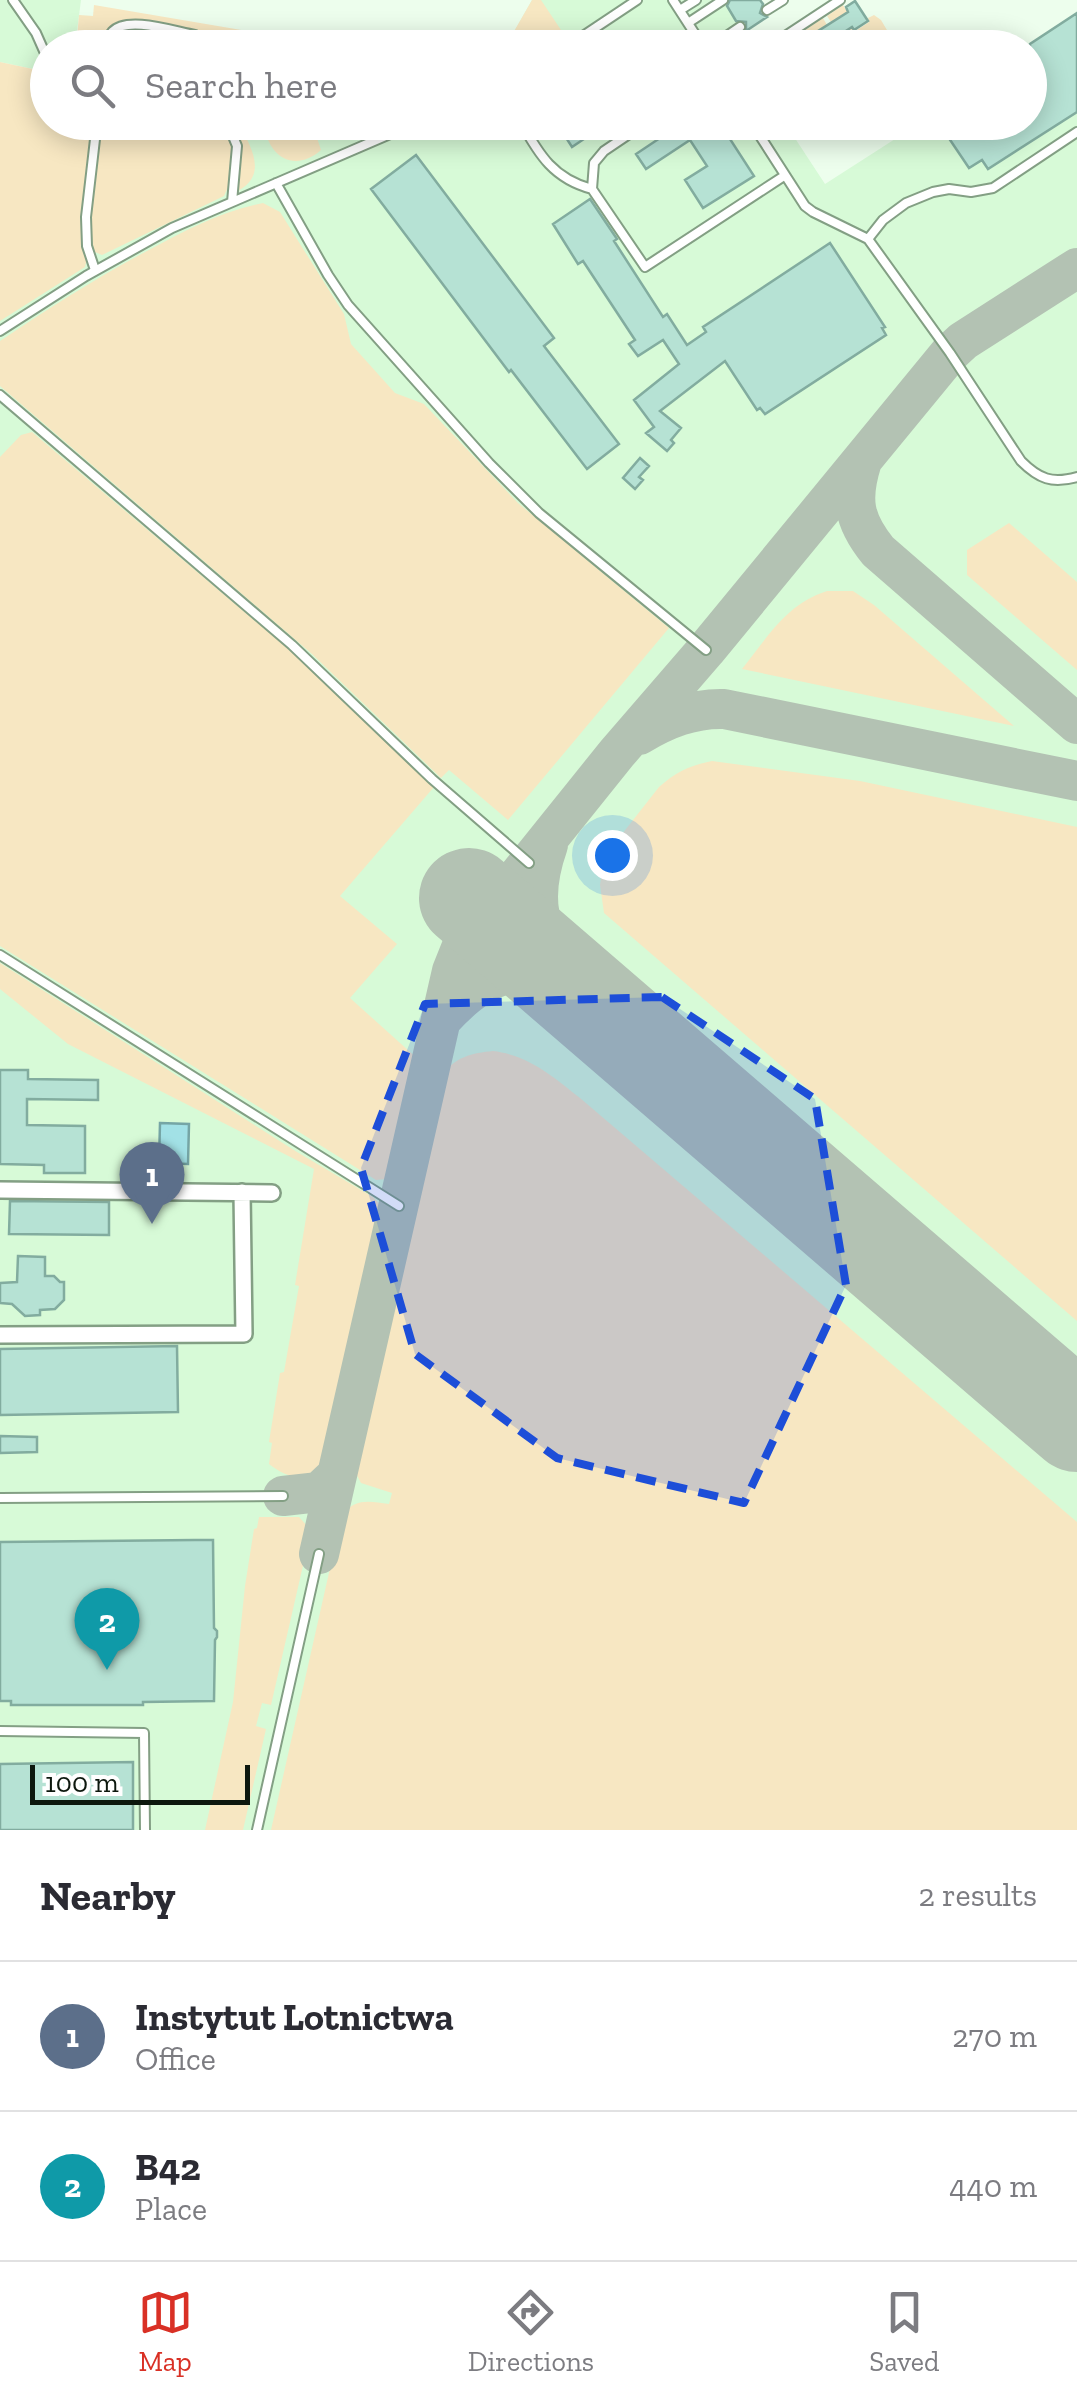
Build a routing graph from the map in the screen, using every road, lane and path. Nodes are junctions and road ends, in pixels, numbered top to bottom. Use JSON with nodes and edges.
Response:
{"nodes":[{"id":1,"x":13,"y":0,"type":"edge"},
{"id":2,"x":637,"y":0,"type":"edge"},
{"id":3,"x":673,"y":0,"type":"edge"},
{"id":4,"x":696,"y":0,"type":"edge"},
{"id":5,"x":723,"y":0,"type":"edge"},
{"id":6,"x":783,"y":0,"type":"edge"},
{"id":7,"x":837,"y":1,"type":"edge"},
{"id":8,"x":680,"y":10,"type":"junction"},
{"id":9,"x":766,"y":10,"type":"dead end"},
{"id":10,"x":688,"y":23,"type":"junction"},
{"id":11,"x":740,"y":27,"type":"dead end"},
{"id":12,"x":35,"y":30,"type":"edge"},
{"id":13,"x":114,"y":30,"type":"edge"},
{"id":14,"x":167,"y":30,"type":"edge"},
{"id":15,"x":592,"y":30,"type":"edge"},
{"id":16,"x":693,"y":30,"type":"edge"},
{"id":17,"x":735,"y":30,"type":"edge"},
{"id":18,"x":794,"y":30,"type":"edge"},
{"id":19,"x":1077,"y":132,"type":"edge"},
{"id":20,"x":95,"y":140,"type":"edge"},
{"id":21,"x":234,"y":140,"type":"edge"},
{"id":22,"x":376,"y":140,"type":"edge"},
{"id":23,"x":532,"y":140,"type":"edge"},
{"id":24,"x":620,"y":140,"type":"edge"},
{"id":25,"x":762,"y":140,"type":"edge"},
{"id":26,"x":784,"y":176,"type":"junction"},
{"id":27,"x":276,"y":183,"type":"junction"},
{"id":28,"x":592,"y":189,"type":"junction"},
{"id":29,"x":232,"y":202,"type":"junction"},
{"id":30,"x":868,"y":239,"type":"junction"},
{"id":31,"x":96,"y":270,"type":"junction"},
{"id":32,"x":0,"y":331,"type":"edge"},
{"id":33,"x":0,"y":395,"type":"edge"},
{"id":34,"x":1077,"y":477,"type":"edge"},
{"id":35,"x":706,"y":650,"type":"dead end"},
{"id":36,"x":529,"y":863,"type":"dead end"},
{"id":37,"x":0,"y":955,"type":"edge"},
{"id":38,"x":0,"y":1190,"type":"edge"},
{"id":39,"x":242,"y":1192,"type":"junction"},
{"id":40,"x":272,"y":1193,"type":"dead end"},
{"id":41,"x":399,"y":1206,"type":"dead end"},
{"id":42,"x":0,"y":1334,"type":"edge"},
{"id":43,"x":284,"y":1496,"type":"dead end"},
{"id":44,"x":0,"y":1498,"type":"edge"},
{"id":45,"x":319,"y":1554,"type":"dead end"},
{"id":46,"x":0,"y":1731,"type":"edge"},
{"id":47,"x":145,"y":1830,"type":"edge"},
{"id":48,"x":257,"y":1830,"type":"edge"}],
"edges":[{"from":1,"to":12,"type":"lane"},
{"from":2,"to":15,"type":"lane"},
{"from":3,"to":8,"type":"lane"},
{"from":4,"to":8,"type":"lane"},
{"from":5,"to":10,"type":"lane"},
{"from":6,"to":9,"type":"lane"},
{"from":7,"to":18,"type":"lane"},
{"from":8,"to":10,"type":"lane"},
{"from":10,"to":16,"type":"lane"},
{"from":11,"to":17,"type":"lane"},
{"from":13,"to":14,"type":"lane"},
{"from":19,"to":30,"type":"lane"},
{"from":20,"to":31,"type":"lane"},
{"from":21,"to":29,"type":"lane"},
{"from":22,"to":27,"type":"lane"},
{"from":23,"to":28,"type":"lane"},
{"from":24,"to":28,"type":"lane"},
{"from":25,"to":26,"type":"lane"},
{"from":26,"to":28,"type":"lane"},
{"from":26,"to":30,"type":"lane"},
{"from":27,"to":29,"type":"lane"},
{"from":27,"to":35,"type":"lane"},
{"from":29,"to":31,"type":"lane"},
{"from":30,"to":34,"type":"lane"},
{"from":31,"to":32,"type":"lane"},
{"from":33,"to":36,"type":"lane"},
{"from":37,"to":41,"type":"lane"},
{"from":38,"to":39,"type":"street"},
{"from":39,"to":40,"type":"street"},
{"from":39,"to":42,"type":"street"},
{"from":43,"to":44,"type":"lane"},
{"from":45,"to":48,"type":"lane"},
{"from":46,"to":47,"type":"lane"}]}
